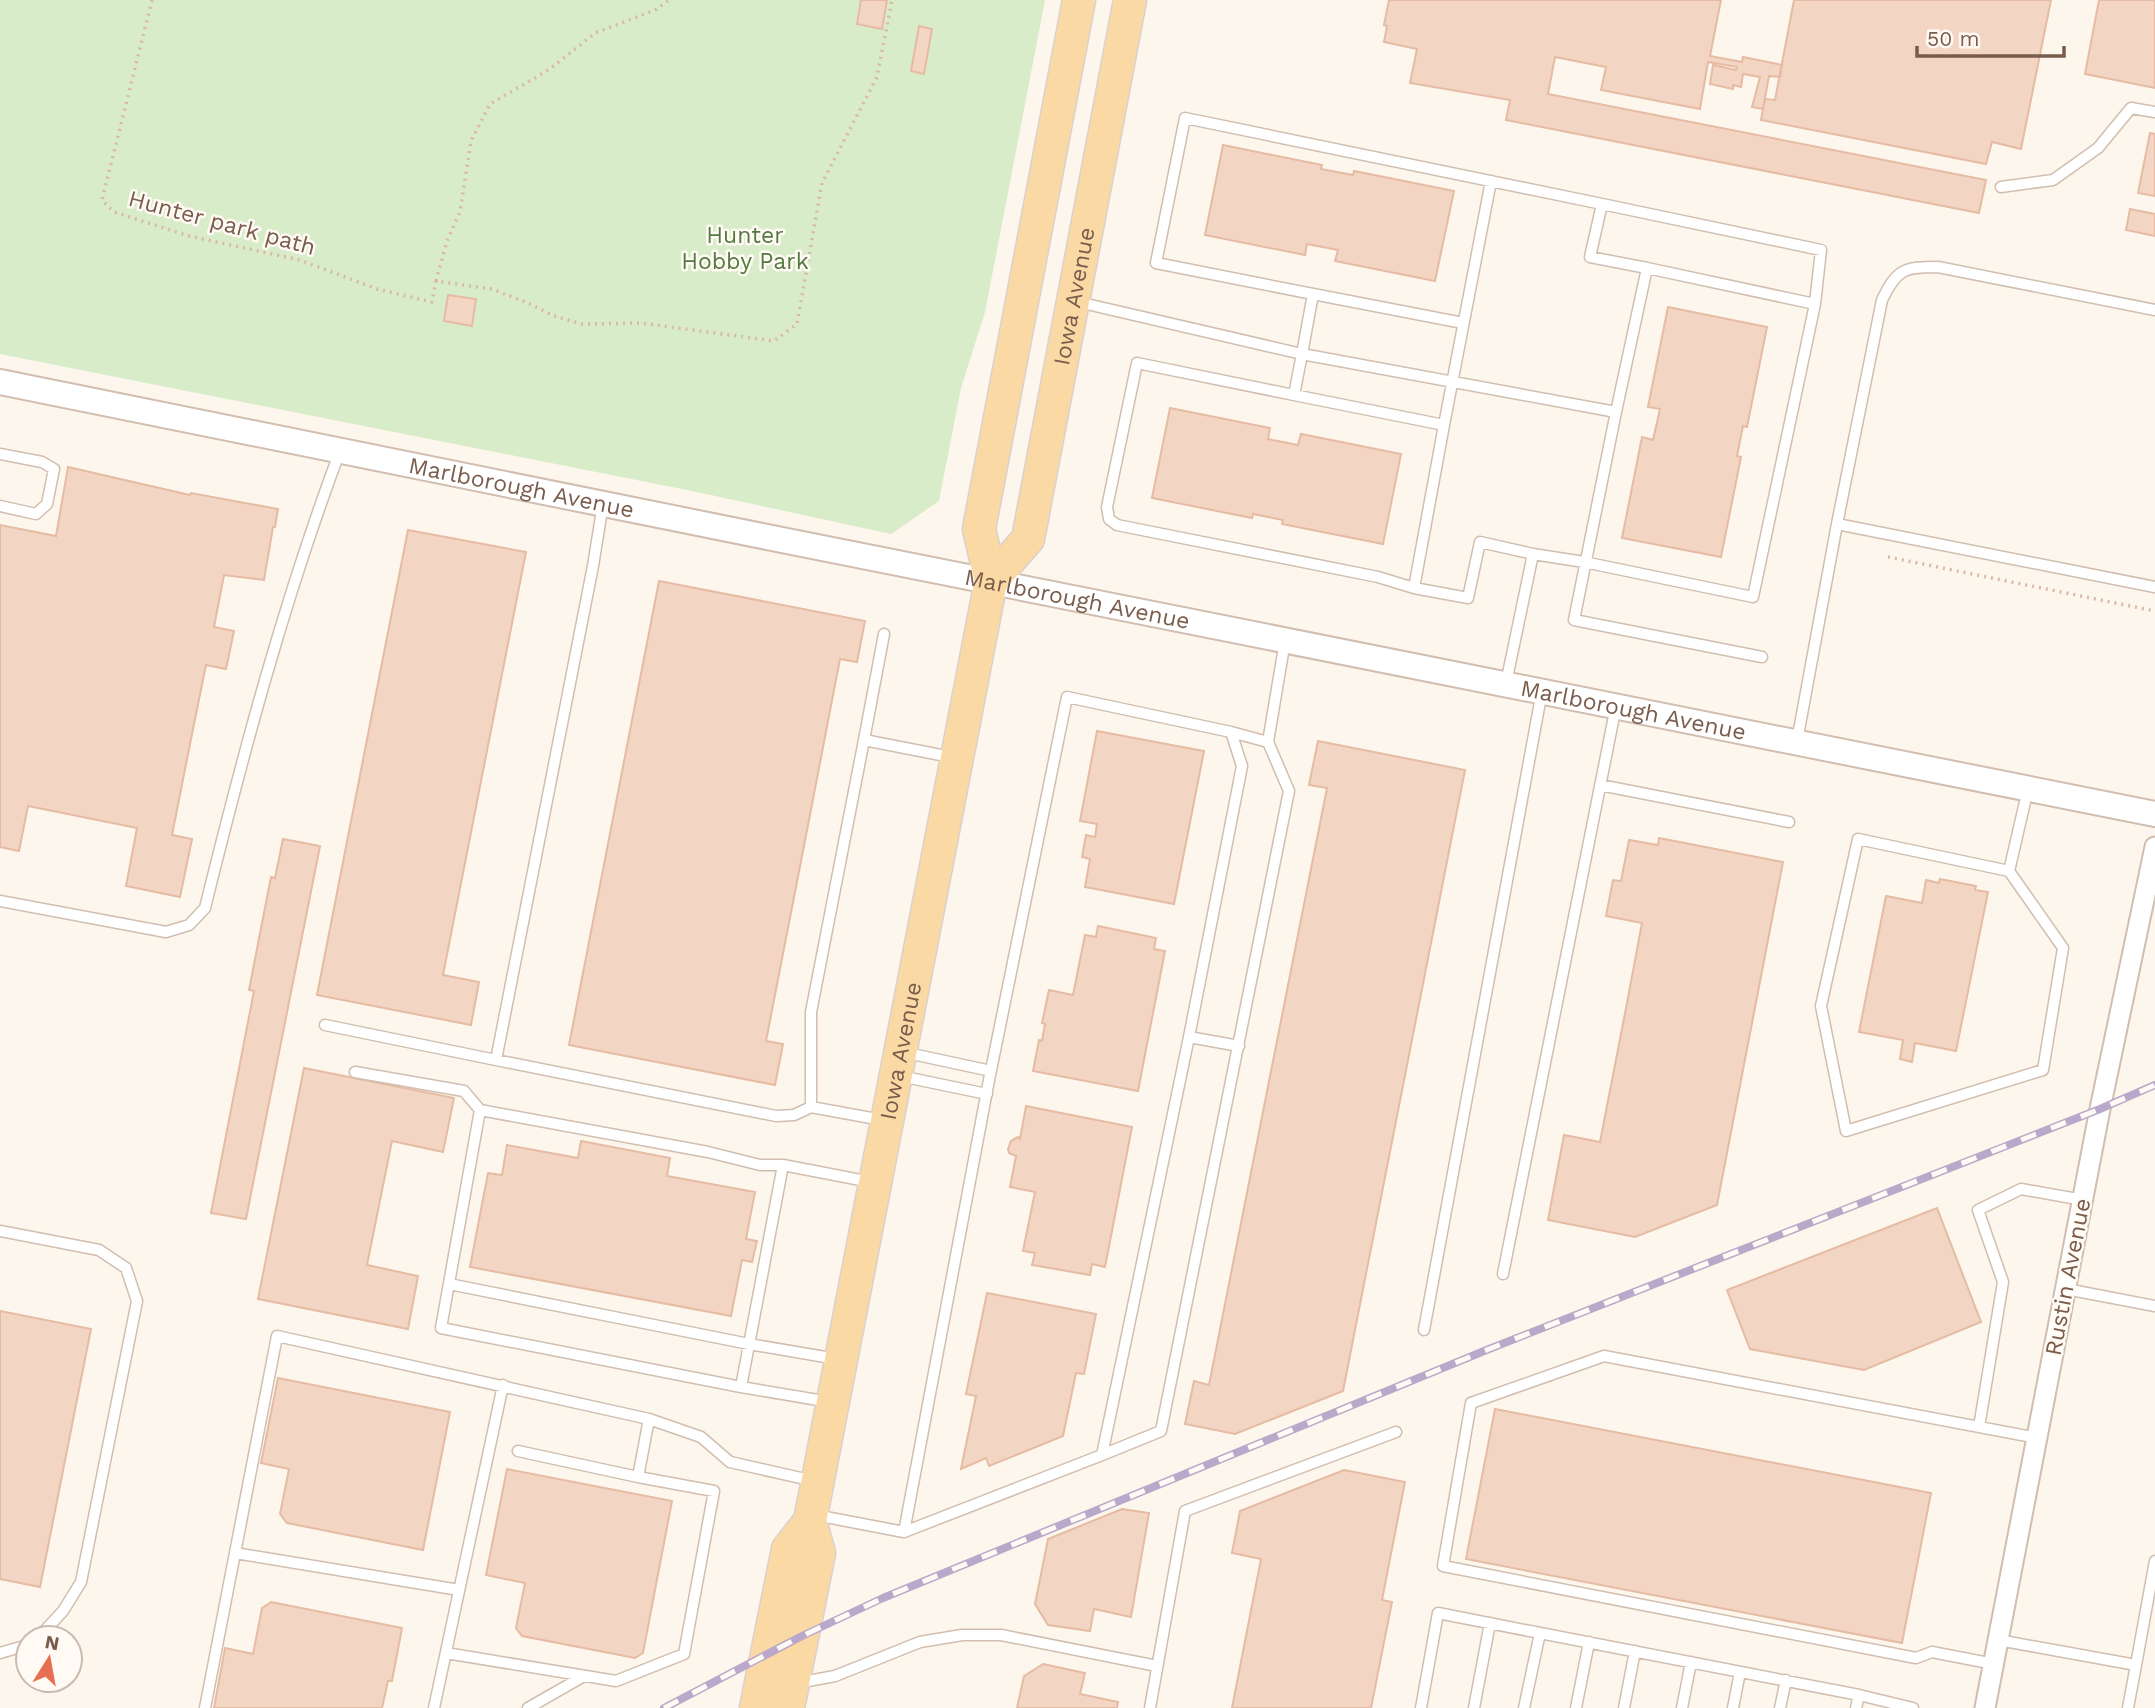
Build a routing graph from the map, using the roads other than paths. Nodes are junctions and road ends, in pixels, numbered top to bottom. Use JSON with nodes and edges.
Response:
{"nodes":[{"id":1,"x":1079,"y":0,"type":"edge"},
{"id":2,"x":1129,"y":0,"type":"edge"},
{"id":3,"x":2155,"y":112,"type":"edge"},
{"id":4,"x":1491,"y":181,"type":"junction"},
{"id":5,"x":2001,"y":187,"type":"dead end"},
{"id":6,"x":1602,"y":204,"type":"junction"},
{"id":7,"x":1647,"y":268,"type":"junction"},
{"id":8,"x":1313,"y":294,"type":"junction"},
{"id":9,"x":1073,"y":301,"type":"junction"},
{"id":10,"x":1815,"y":304,"type":"junction"},
{"id":11,"x":2155,"y":310,"type":"edge"},
{"id":12,"x":1463,"y":323,"type":"junction"},
{"id":13,"x":1302,"y":354,"type":"junction"},
{"id":14,"x":0,"y":382,"type":"edge"},
{"id":15,"x":1452,"y":382,"type":"junction"},
{"id":16,"x":1294,"y":395,"type":"junction"},
{"id":17,"x":1616,"y":412,"type":"junction"},
{"id":18,"x":1444,"y":425,"type":"junction"},
{"id":19,"x":340,"y":451,"type":"junction"},
{"id":20,"x":0,"y":454,"type":"edge"},
{"id":21,"x":603,"y":504,"type":"junction"},
{"id":22,"x":0,"y":506,"type":"edge"},
{"id":23,"x":1837,"y":523,"type":"junction"},
{"id":24,"x":1533,"y":554,"type":"junction"},
{"id":25,"x":1584,"y":562,"type":"junction"},
{"id":26,"x":992,"y":581,"type":"junction"},
{"id":27,"x":2155,"y":587,"type":"edge"},
{"id":28,"x":1414,"y":588,"type":"junction"},
{"id":29,"x":884,"y":634,"type":"dead end"},
{"id":30,"x":1286,"y":640,"type":"junction"},
{"id":31,"x":1762,"y":657,"type":"dead end"},
{"id":32,"x":1506,"y":684,"type":"junction"},
{"id":33,"x":1542,"y":691,"type":"junction"},
{"id":34,"x":1616,"y":705,"type":"junction"},
{"id":35,"x":1231,"y":733,"type":"junction"},
{"id":36,"x":864,"y":740,"type":"junction"},
{"id":37,"x":1268,"y":742,"type":"junction"},
{"id":38,"x":1797,"y":742,"type":"junction"},
{"id":39,"x":957,"y":758,"type":"junction"},
{"id":40,"x":1600,"y":785,"type":"junction"},
{"id":41,"x":2028,"y":788,"type":"junction"},
{"id":42,"x":2155,"y":814,"type":"edge"},
{"id":43,"x":1789,"y":822,"type":"dead end"},
{"id":44,"x":2155,"y":847,"type":"edge"},
{"id":45,"x":2009,"y":872,"type":"junction"},
{"id":46,"x":0,"y":901,"type":"edge"},
{"id":47,"x":325,"y":1025,"type":"dead end"},
{"id":48,"x":1189,"y":1037,"type":"junction"},
{"id":49,"x":1238,"y":1046,"type":"junction"},
{"id":50,"x":496,"y":1060,"type":"junction"},
{"id":51,"x":899,"y":1063,"type":"junction"},
{"id":52,"x":991,"y":1071,"type":"junction"},
{"id":53,"x":355,"y":1072,"type":"dead end"},
{"id":54,"x":987,"y":1094,"type":"junction"},
{"id":55,"x":811,"y":1107,"type":"junction"},
{"id":56,"x":480,"y":1110,"type":"junction"},
{"id":57,"x":887,"y":1121,"type":"junction"},
{"id":58,"x":783,"y":1165,"type":"junction"},
{"id":59,"x":875,"y":1183,"type":"junction"},
{"id":60,"x":2083,"y":1200,"type":"junction"},
{"id":61,"x":0,"y":1231,"type":"edge"},
{"id":62,"x":1503,"y":1274,"type":"dead end"},
{"id":63,"x":449,"y":1284,"type":"junction"},
{"id":64,"x":2066,"y":1289,"type":"junction"},
{"id":65,"x":2155,"y":1306,"type":"edge"},
{"id":66,"x":1424,"y":1330,"type":"dead end"},
{"id":67,"x":749,"y":1344,"type":"junction"},
{"id":68,"x":841,"y":1359,"type":"junction"},
{"id":69,"x":503,"y":1385,"type":"junction"},
{"id":70,"x":741,"y":1387,"type":"junction"},
{"id":71,"x":833,"y":1403,"type":"junction"},
{"id":72,"x":649,"y":1419,"type":"junction"},
{"id":73,"x":1979,"y":1427,"type":"junction"},
{"id":74,"x":1396,"y":1432,"type":"dead end"},
{"id":75,"x":2037,"y":1438,"type":"junction"},
{"id":76,"x":518,"y":1451,"type":"dead end"},
{"id":77,"x":1102,"y":1455,"type":"junction"},
{"id":78,"x":638,"y":1477,"type":"junction"},
{"id":79,"x":818,"y":1482,"type":"junction"},
{"id":80,"x":811,"y":1518,"type":"junction"},
{"id":81,"x":904,"y":1532,"type":"junction"},
{"id":82,"x":235,"y":1553,"type":"junction"},
{"id":83,"x":2155,"y":1561,"type":"edge"},
{"id":84,"x":459,"y":1590,"type":"junction"},
{"id":85,"x":1490,"y":1623,"type":"junction"},
{"id":86,"x":51,"y":1624,"type":"edge"},
{"id":87,"x":1539,"y":1633,"type":"junction"},
{"id":88,"x":1998,"y":1640,"type":"junction"},
{"id":89,"x":1589,"y":1642,"type":"junction"},
{"id":90,"x":1635,"y":1651,"type":"junction"},
{"id":91,"x":446,"y":1653,"type":"junction"},
{"id":92,"x":1691,"y":1662,"type":"junction"},
{"id":93,"x":1994,"y":1664,"type":"junction"},
{"id":94,"x":2136,"y":1665,"type":"junction"},
{"id":95,"x":1157,"y":1667,"type":"junction"},
{"id":96,"x":1740,"y":1671,"type":"junction"},
{"id":97,"x":583,"y":1676,"type":"junction"},
{"id":98,"x":1786,"y":1680,"type":"junction"},
{"id":99,"x":1859,"y":1695,"type":"junction"},
{"id":100,"x":791,"y":1696,"type":"edge"},
{"id":101,"x":205,"y":1708,"type":"edge"},
{"id":102,"x":434,"y":1708,"type":"edge"},
{"id":103,"x":528,"y":1708,"type":"edge"},
{"id":104,"x":756,"y":1708,"type":"edge"},
{"id":105,"x":1150,"y":1708,"type":"edge"},
{"id":106,"x":1421,"y":1708,"type":"edge"},
{"id":107,"x":1474,"y":1708,"type":"edge"},
{"id":108,"x":1524,"y":1708,"type":"edge"},
{"id":109,"x":1576,"y":1708,"type":"edge"},
{"id":110,"x":1624,"y":1708,"type":"edge"},
{"id":111,"x":1682,"y":1708,"type":"edge"},
{"id":112,"x":1733,"y":1708,"type":"edge"},
{"id":113,"x":1780,"y":1708,"type":"edge"},
{"id":114,"x":1856,"y":1708,"type":"edge"},
{"id":115,"x":1913,"y":1708,"type":"edge"},
{"id":116,"x":1985,"y":1708,"type":"edge"},
{"id":117,"x":2128,"y":1708,"type":"edge"}],
"edges":[{"from":1,"to":26,"type":"main road","name":"Iowa Avenue"},
{"from":2,"to":9,"type":"main road","name":"Iowa Avenue"},
{"from":3,"to":5,"type":"lane"},
{"from":4,"to":6,"type":"lane"},
{"from":4,"to":8,"type":"lane"},
{"from":4,"to":12,"type":"lane"},
{"from":6,"to":7,"type":"lane"},
{"from":6,"to":10,"type":"lane"},
{"from":7,"to":10,"type":"lane"},
{"from":7,"to":17,"type":"lane"},
{"from":8,"to":12,"type":"lane"},
{"from":8,"to":13,"type":"lane"},
{"from":9,"to":13,"type":"lane"},
{"from":9,"to":26,"type":"main road","name":"Iowa Avenue"},
{"from":10,"to":25,"type":"lane"},
{"from":11,"to":23,"type":"lane"},
{"from":12,"to":15,"type":"lane"},
{"from":13,"to":15,"type":"lane"},
{"from":13,"to":16,"type":"lane"},
{"from":14,"to":19,"type":"street","name":"Marlborough Avenue"},
{"from":15,"to":17,"type":"lane"},
{"from":15,"to":18,"type":"lane"},
{"from":16,"to":18,"type":"lane"},
{"from":16,"to":28,"type":"lane"},
{"from":17,"to":25,"type":"lane"},
{"from":18,"to":28,"type":"lane"},
{"from":19,"to":21,"type":"street","name":"Marlborough Avenue"},
{"from":19,"to":46,"type":"lane"},
{"from":20,"to":22,"type":"lane"},
{"from":21,"to":26,"type":"street","name":"Marlborough Avenue"},
{"from":21,"to":50,"type":"lane"},
{"from":23,"to":27,"type":"lane"},
{"from":23,"to":38,"type":"lane"},
{"from":24,"to":25,"type":"lane"},
{"from":24,"to":28,"type":"lane"},
{"from":24,"to":32,"type":"lane"},
{"from":25,"to":31,"type":"lane"},
{"from":26,"to":30,"type":"street","name":"Marlborough Avenue"},
{"from":26,"to":39,"type":"main road","name":"Iowa Avenue"},
{"from":29,"to":36,"type":"lane"},
{"from":30,"to":32,"type":"street","name":"Marlborough Avenue"},
{"from":30,"to":37,"type":"lane"},
{"from":32,"to":33,"type":"street","name":"Marlborough Avenue"},
{"from":33,"to":34,"type":"street","name":"Marlborough Avenue"},
{"from":33,"to":66,"type":"lane"},
{"from":34,"to":38,"type":"street","name":"Marlborough Avenue"},
{"from":34,"to":40,"type":"lane"},
{"from":35,"to":37,"type":"lane"},
{"from":35,"to":48,"type":"lane"},
{"from":35,"to":52,"type":"lane"},
{"from":36,"to":39,"type":"lane"},
{"from":36,"to":55,"type":"lane"},
{"from":37,"to":49,"type":"lane"},
{"from":38,"to":41,"type":"street","name":"Marlborough Avenue"},
{"from":39,"to":51,"type":"main road","name":"Iowa Avenue"},
{"from":40,"to":43,"type":"lane"},
{"from":40,"to":62,"type":"lane"},
{"from":41,"to":42,"type":"street","name":"Marlborough Avenue"},
{"from":41,"to":45,"type":"lane"},
{"from":44,"to":60,"type":"street","name":"Rustin Avenue"},
{"from":45,"to":45,"type":"lane"},
{"from":47,"to":50,"type":"lane"},
{"from":48,"to":49,"type":"lane"},
{"from":48,"to":77,"type":"lane"},
{"from":49,"to":77,"type":"lane"},
{"from":50,"to":55,"type":"lane"},
{"from":51,"to":52,"type":"lane"},
{"from":51,"to":54,"type":"lane"},
{"from":51,"to":57,"type":"main road","name":"Iowa Avenue"},
{"from":52,"to":54,"type":"lane"},
{"from":53,"to":56,"type":"lane"},
{"from":54,"to":81,"type":"lane"},
{"from":55,"to":57,"type":"lane"},
{"from":56,"to":58,"type":"lane"},
{"from":56,"to":63,"type":"lane"},
{"from":57,"to":59,"type":"main road","name":"Iowa Avenue"},
{"from":58,"to":59,"type":"lane"},
{"from":58,"to":67,"type":"lane"},
{"from":59,"to":68,"type":"main road","name":"Iowa Avenue"},
{"from":60,"to":64,"type":"street","name":"Rustin Avenue"},
{"from":60,"to":73,"type":"lane"},
{"from":61,"to":86,"type":"lane"},
{"from":63,"to":67,"type":"lane"},
{"from":63,"to":70,"type":"lane"},
{"from":64,"to":65,"type":"lane"},
{"from":64,"to":75,"type":"street","name":"Rustin Avenue"},
{"from":67,"to":68,"type":"lane"},
{"from":67,"to":70,"type":"lane"},
{"from":68,"to":71,"type":"main road","name":"Iowa Avenue"},
{"from":69,"to":72,"type":"lane"},
{"from":69,"to":82,"type":"lane"},
{"from":69,"to":84,"type":"lane"},
{"from":70,"to":71,"type":"lane"},
{"from":71,"to":79,"type":"main road","name":"Iowa Avenue"},
{"from":72,"to":78,"type":"lane"},
{"from":72,"to":79,"type":"lane"},
{"from":73,"to":75,"type":"lane"},
{"from":73,"to":93,"type":"lane"},
{"from":74,"to":95,"type":"lane"},
{"from":75,"to":88,"type":"street","name":"Rustin Avenue"},
{"from":76,"to":78,"type":"lane"},
{"from":77,"to":81,"type":"lane"},
{"from":78,"to":97,"type":"lane"},
{"from":79,"to":80,"type":"main road","name":"Iowa Avenue"},
{"from":80,"to":81,"type":"lane"},
{"from":80,"to":100,"type":"main road","name":"Iowa Avenue"},
{"from":80,"to":104,"type":"main road","name":"Iowa Avenue"},
{"from":82,"to":84,"type":"lane"},
{"from":82,"to":101,"type":"lane"},
{"from":83,"to":94,"type":"lane"},
{"from":84,"to":91,"type":"lane"},
{"from":85,"to":87,"type":"lane"},
{"from":85,"to":106,"type":"lane"},
{"from":85,"to":107,"type":"lane"},
{"from":87,"to":89,"type":"lane"},
{"from":87,"to":108,"type":"lane"},
{"from":88,"to":93,"type":"street","name":"Rustin Avenue"},
{"from":88,"to":94,"type":"lane"},
{"from":89,"to":90,"type":"lane"},
{"from":89,"to":109,"type":"lane"},
{"from":90,"to":92,"type":"lane"},
{"from":90,"to":110,"type":"lane"},
{"from":91,"to":97,"type":"lane"},
{"from":91,"to":102,"type":"lane"},
{"from":92,"to":96,"type":"lane"},
{"from":92,"to":111,"type":"lane"},
{"from":93,"to":116,"type":"street","name":"Rustin Avenue"},
{"from":94,"to":117,"type":"lane"},
{"from":95,"to":100,"type":"lane"},
{"from":95,"to":105,"type":"lane"},
{"from":96,"to":98,"type":"lane"},
{"from":96,"to":112,"type":"lane"},
{"from":97,"to":103,"type":"lane"},
{"from":98,"to":99,"type":"lane"},
{"from":98,"to":113,"type":"lane"},
{"from":99,"to":114,"type":"lane"},
{"from":99,"to":115,"type":"lane"}]}
